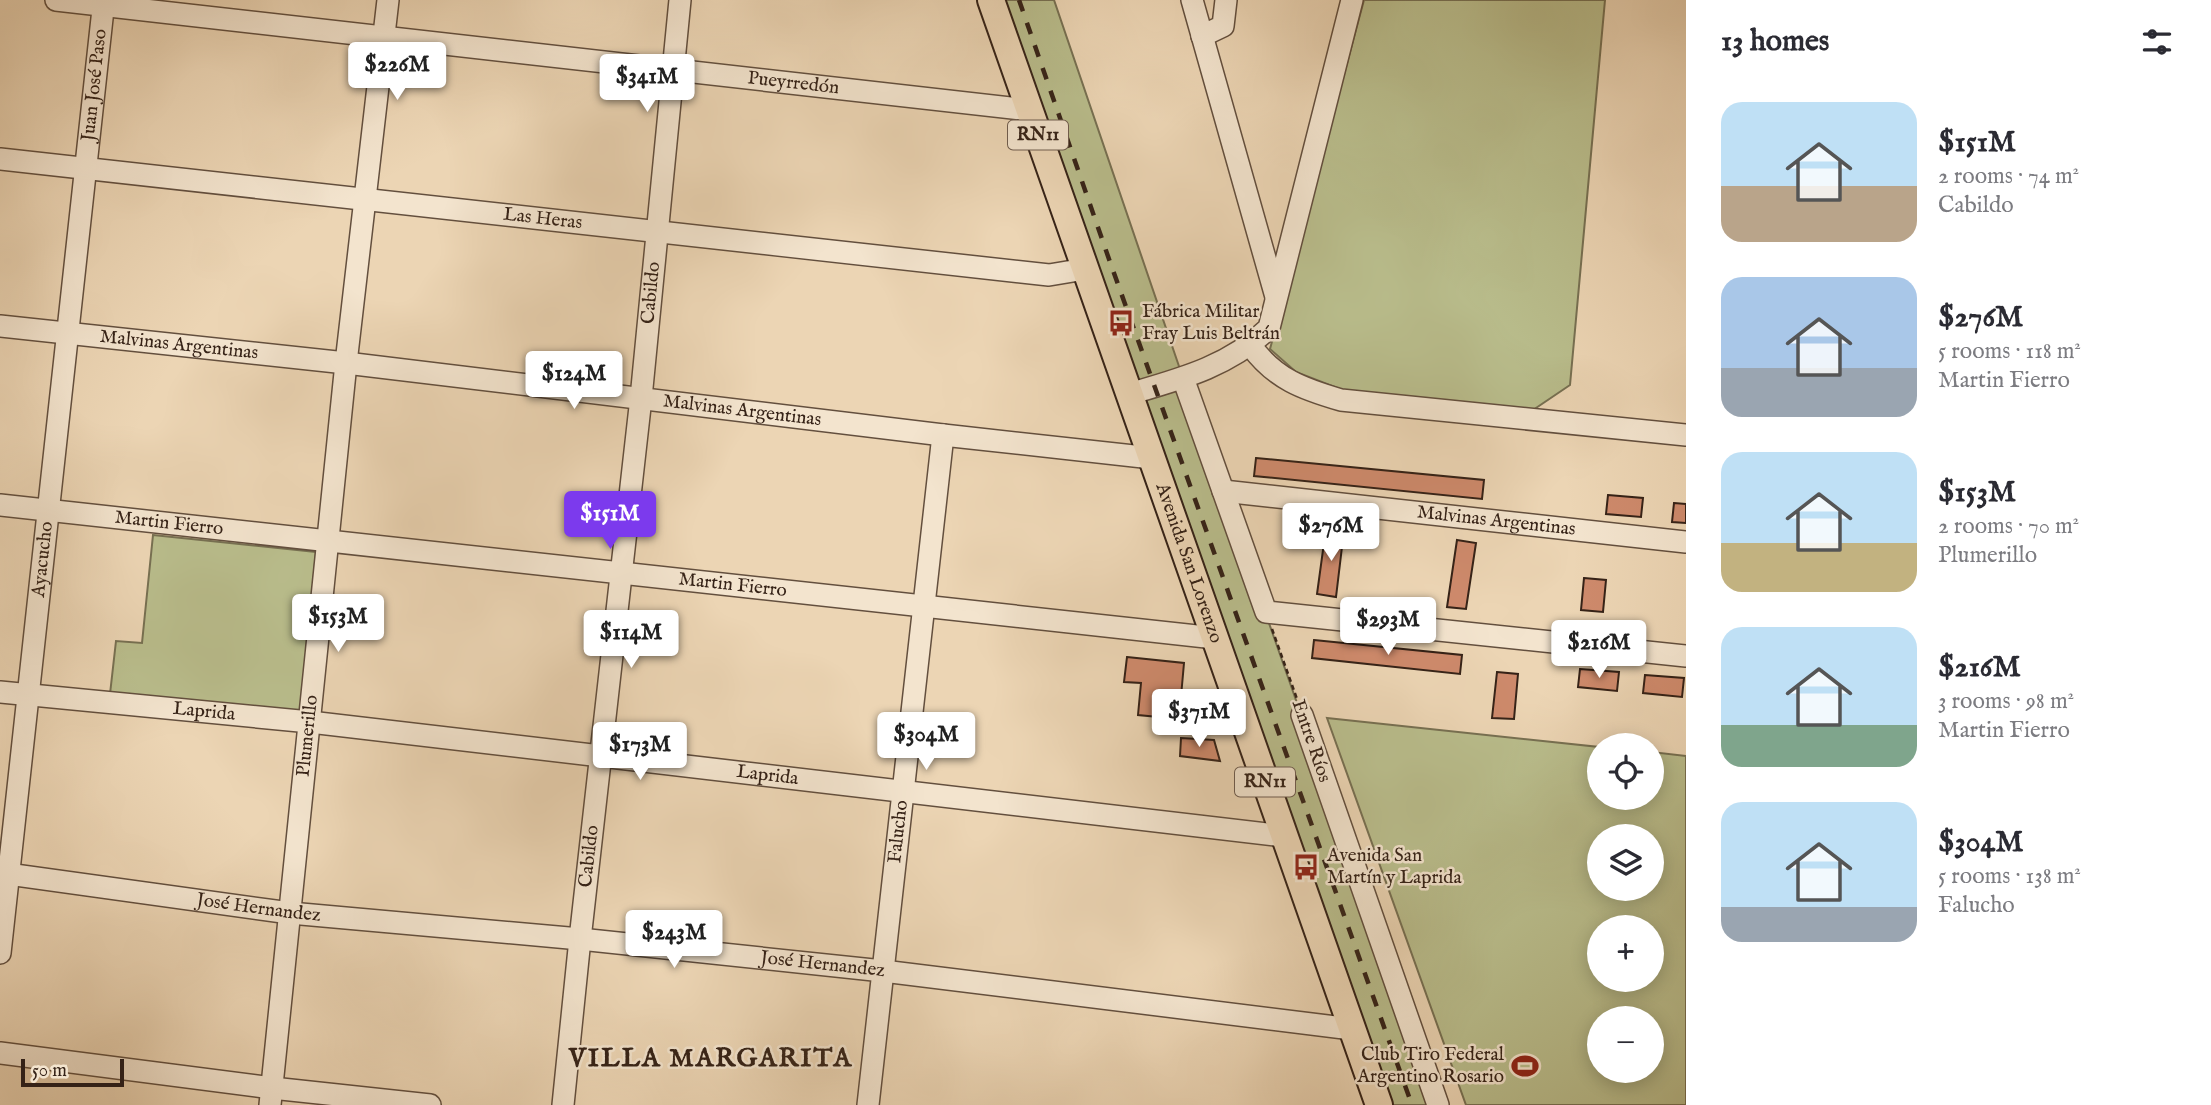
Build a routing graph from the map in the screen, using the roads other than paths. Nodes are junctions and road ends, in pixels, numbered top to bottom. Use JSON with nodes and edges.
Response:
{"nodes":[{"id":1,"x":56,"y":0,"type":"edge"},
{"id":2,"x":388,"y":0,"type":"edge"},
{"id":3,"x":680,"y":0,"type":"edge"},
{"id":4,"x":991,"y":0,"type":"edge"},
{"id":5,"x":1192,"y":0,"type":"edge"},
{"id":6,"x":1226,"y":0,"type":"edge"},
{"id":7,"x":1352,"y":0,"type":"edge"},
{"id":8,"x":104,"y":2,"type":"edge"},
{"id":9,"x":1202,"y":36,"type":"junction"},
{"id":10,"x":383,"y":39,"type":"junction"},
{"id":11,"x":673,"y":71,"type":"junction"},
{"id":12,"x":1030,"y":110,"type":"junction"},
{"id":13,"x":0,"y":159,"type":"edge"},
{"id":14,"x":86,"y":169,"type":"junction"},
{"id":15,"x":365,"y":199,"type":"junction"},
{"id":16,"x":656,"y":231,"type":"junction"},
{"id":17,"x":1085,"y":269,"type":"junction"},
{"id":18,"x":1277,"y":299,"type":"junction"},
{"id":19,"x":0,"y":326,"type":"edge"},
{"id":20,"x":68,"y":333,"type":"junction"},
{"id":21,"x":1251,"y":346,"type":"junction"},
{"id":22,"x":346,"y":363,"type":"junction"},
{"id":23,"x":1183,"y":378,"type":"junction"},
{"id":24,"x":1129,"y":394,"type":"junction"},
{"id":25,"x":641,"y":398,"type":"junction"},
{"id":26,"x":943,"y":435,"type":"junction"},
{"id":27,"x":1686,"y":435,"type":"edge"},
{"id":28,"x":1152,"y":458,"type":"junction"},
{"id":29,"x":1223,"y":491,"type":"junction"},
{"id":30,"x":0,"y":505,"type":"edge"},
{"id":31,"x":49,"y":510,"type":"junction"},
{"id":32,"x":328,"y":541,"type":"junction"},
{"id":33,"x":1686,"y":542,"type":"edge"},
{"id":34,"x":620,"y":573,"type":"junction"},
{"id":35,"x":924,"y":606,"type":"junction"},
{"id":36,"x":1215,"y":638,"type":"junction"},
{"id":37,"x":1686,"y":656,"type":"edge"},
{"id":38,"x":0,"y":692,"type":"edge"},
{"id":39,"x":28,"y":695,"type":"junction"},
{"id":40,"x":1302,"y":715,"type":"road end"},
{"id":41,"x":310,"y":722,"type":"junction"},
{"id":42,"x":600,"y":756,"type":"junction"},
{"id":43,"x":903,"y":792,"type":"junction"},
{"id":44,"x":1284,"y":836,"type":"junction"},
{"id":45,"x":4,"y":874,"type":"edge"},
{"id":46,"x":290,"y":913,"type":"junction"},
{"id":47,"x":580,"y":939,"type":"junction"},
{"id":48,"x":0,"y":953,"type":"edge"},
{"id":49,"x":883,"y":971,"type":"junction"},
{"id":50,"x":1352,"y":1030,"type":"junction"},
{"id":51,"x":0,"y":1053,"type":"edge"},
{"id":52,"x":271,"y":1096,"type":"edge"},
{"id":53,"x":430,"y":1105,"type":"edge"},
{"id":54,"x":563,"y":1105,"type":"edge"},
{"id":55,"x":868,"y":1105,"type":"edge"},
{"id":56,"x":1379,"y":1105,"type":"edge"},
{"id":57,"x":1438,"y":1105,"type":"edge"}],
"edges":[{"from":1,"to":8,"type":"street","name":"Pueyrredón"},
{"from":2,"to":10,"type":"street","name":"Plumerillo"},
{"from":3,"to":11,"type":"street","name":"Cabildo"},
{"from":4,"to":12,"type":"main road","number":"RN11"},
{"from":5,"to":9,"type":"street"},
{"from":6,"to":9,"type":"street"},
{"from":7,"to":18,"type":"street"},
{"from":8,"to":10,"type":"street","name":"Pueyrredón"},
{"from":8,"to":14,"type":"street","name":"Juan José Paso"},
{"from":9,"to":18,"type":"street"},
{"from":10,"to":11,"type":"street","name":"Pueyrredón"},
{"from":10,"to":15,"type":"street","name":"Plumerillo"},
{"from":11,"to":12,"type":"street","name":"Pueyrredón"},
{"from":11,"to":16,"type":"street","name":"Cabildo"},
{"from":12,"to":17,"type":"main road","number":"RN11"},
{"from":13,"to":14,"type":"street","name":"Las Heras"},
{"from":14,"to":15,"type":"street","name":"Las Heras"},
{"from":14,"to":20,"type":"street","name":"Ayacucho"},
{"from":15,"to":16,"type":"street","name":"Las Heras"},
{"from":15,"to":22,"type":"street","name":"Plumerillo"},
{"from":16,"to":17,"type":"street","name":"Las Heras"},
{"from":16,"to":25,"type":"street","name":"Cabildo"},
{"from":17,"to":24,"type":"main road","number":"RN11"},
{"from":18,"to":21,"type":"street"},
{"from":19,"to":20,"type":"street","name":"Malvinas Argentinas"},
{"from":20,"to":22,"type":"street","name":"Malvinas Argentinas"},
{"from":20,"to":31,"type":"street","name":"Ayacucho"},
{"from":21,"to":23,"type":"street"},
{"from":21,"to":27,"type":"street"},
{"from":22,"to":25,"type":"street","name":"Malvinas Argentinas"},
{"from":22,"to":32,"type":"street","name":"Plumerillo"},
{"from":23,"to":24,"type":"street"},
{"from":23,"to":29,"type":"street"},
{"from":24,"to":28,"type":"main road","number":"RN11"},
{"from":25,"to":26,"type":"street","name":"Malvinas Argentinas"},
{"from":25,"to":34,"type":"street","name":"Cabildo"},
{"from":26,"to":28,"type":"street","name":"Malvinas Argentinas"},
{"from":26,"to":35,"type":"street","name":"Falucho"},
{"from":28,"to":36,"type":"main road","name":"Avenida San Lorenzo","number":"RN11"},
{"from":29,"to":33,"type":"street","name":"Malvinas Argentinas"},
{"from":29,"to":37,"type":"street"},
{"from":30,"to":31,"type":"street","name":"Martin Fierro"},
{"from":31,"to":32,"type":"street","name":"Martin Fierro"},
{"from":31,"to":39,"type":"street","name":"Ayacucho"},
{"from":32,"to":34,"type":"street","name":"Martin Fierro"},
{"from":32,"to":41,"type":"street","name":"Plumerillo"},
{"from":34,"to":35,"type":"street","name":"Martin Fierro"},
{"from":34,"to":42,"type":"street","name":"Cabildo"},
{"from":35,"to":36,"type":"street","name":"Martin Fierro"},
{"from":35,"to":43,"type":"street","name":"Falucho"},
{"from":36,"to":44,"type":"main road","name":"Avenida San Lorenzo","number":"RN11"},
{"from":38,"to":39,"type":"street","name":"Laprida"},
{"from":39,"to":41,"type":"street","name":"Laprida"},
{"from":39,"to":45,"type":"street","name":"Ayacucho"},
{"from":40,"to":57,"type":"street","name":"Entre Ríos"},
{"from":41,"to":42,"type":"street","name":"Laprida"},
{"from":41,"to":46,"type":"street","name":"Plumerillo"},
{"from":42,"to":43,"type":"street","name":"Laprida"},
{"from":42,"to":47,"type":"street","name":"Cabildo"},
{"from":43,"to":44,"type":"street","name":"Laprida"},
{"from":43,"to":49,"type":"street","name":"Falucho"},
{"from":44,"to":50,"type":"main road","name":"Avenida San Lorenzo","number":"RN11"},
{"from":45,"to":46,"type":"street","name":"José Hernandez"},
{"from":45,"to":48,"type":"street","name":"Ayacucho"},
{"from":46,"to":47,"type":"street","name":"José Hernandez"},
{"from":46,"to":52,"type":"street","name":"Plumerillo"},
{"from":47,"to":49,"type":"street","name":"José Hernandez"},
{"from":47,"to":54,"type":"street","name":"Cabildo"},
{"from":49,"to":50,"type":"street","name":"José Hernandez"},
{"from":49,"to":55,"type":"street","name":"Falucho"},
{"from":50,"to":56,"type":"main road","name":"Avenida San Lorenzo","number":"RN11"},
{"from":51,"to":52,"type":"street"},
{"from":52,"to":53,"type":"street"}]}
